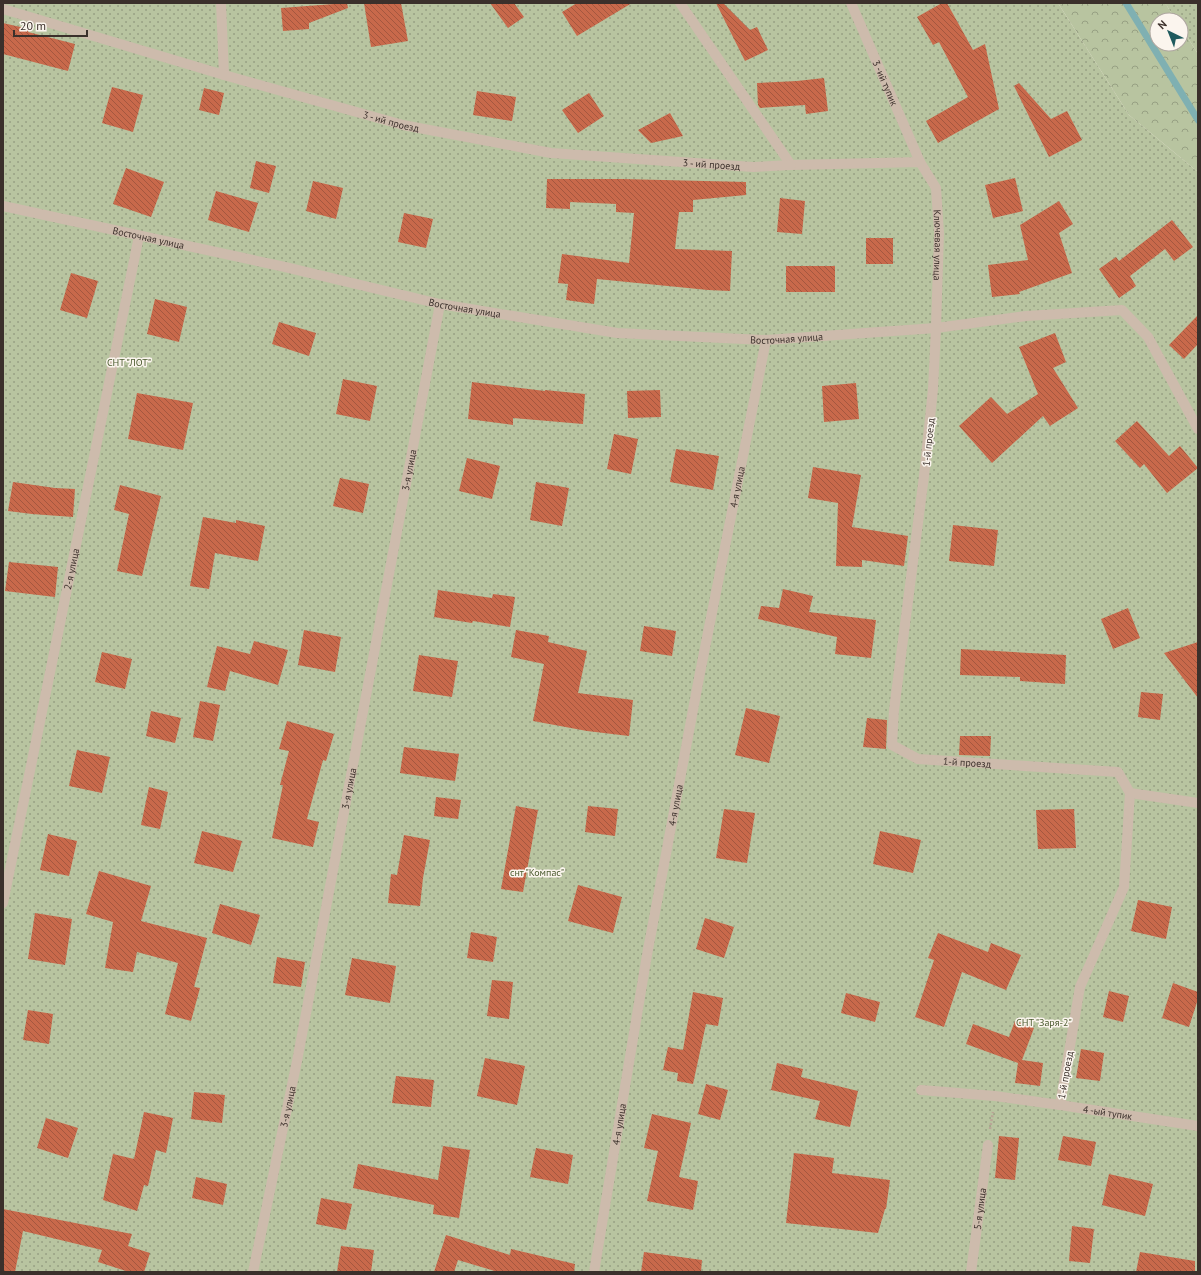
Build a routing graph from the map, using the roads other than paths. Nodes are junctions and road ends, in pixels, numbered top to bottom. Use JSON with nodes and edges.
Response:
{"nodes":[{"id":1,"x":221,"y":3,"type":"edge"},
{"id":2,"x":680,"y":3,"type":"edge"},
{"id":3,"x":851,"y":3,"type":"edge"},
{"id":4,"x":3,"y":9,"type":"edge"},
{"id":5,"x":224,"y":75,"type":"junction"},
{"id":6,"x":920,"y":162,"type":"junction"},
{"id":7,"x":791,"y":165,"type":"junction"},
{"id":8,"x":3,"y":206,"type":"edge"},
{"id":9,"x":139,"y":236,"type":"junction"},
{"id":10,"x":440,"y":304,"type":"junction"},
{"id":11,"x":936,"y":328,"type":"junction"},
{"id":12,"x":766,"y":340,"type":"junction"},
{"id":13,"x":1198,"y":429,"type":"edge"},
{"id":14,"x":1130,"y":793,"type":"junction"},
{"id":15,"x":1198,"y":803,"type":"edge"},
{"id":16,"x":3,"y":902,"type":"edge"},
{"id":17,"x":921,"y":1090,"type":"dead end"},
{"id":18,"x":1060,"y":1105,"type":"junction"},
{"id":19,"x":1198,"y":1126,"type":"edge"},
{"id":20,"x":988,"y":1145,"type":"road end"},
{"id":21,"x":253,"y":1272,"type":"edge"},
{"id":22,"x":594,"y":1272,"type":"edge"},
{"id":23,"x":971,"y":1272,"type":"edge"}],
"edges":[{"from":1,"to":5,"type":"street"},
{"from":2,"to":7,"type":"street"},
{"from":3,"to":6,"type":"street","name":"3 -ий тупик"},
{"from":4,"to":5,"type":"street","name":"3 - ий проезд"},
{"from":5,"to":7,"type":"street","name":"3 - ий проезд"},
{"from":6,"to":7,"type":"street"},
{"from":6,"to":11,"type":"street","name":"Ключевая улица"},
{"from":8,"to":9,"type":"street","name":"Восточная улица"},
{"from":9,"to":10,"type":"street","name":"Восточная улица"},
{"from":9,"to":16,"type":"street","name":"2-я улица"},
{"from":10,"to":12,"type":"street","name":"Восточная улица"},
{"from":10,"to":21,"type":"street","name":"3-я улица"},
{"from":11,"to":12,"type":"street","name":"Восточная улица"},
{"from":11,"to":13,"type":"street"},
{"from":11,"to":14,"type":"street","name":"1-й проезд"},
{"from":12,"to":22,"type":"street","name":"4-я улица"},
{"from":14,"to":15,"type":"street"},
{"from":14,"to":18,"type":"street","name":"1-й проезд"},
{"from":17,"to":18,"type":"street","name":"4 -ый тупик"},
{"from":18,"to":19,"type":"street","name":"4 -ый тупик"},
{"from":20,"to":23,"type":"street","name":"5-я улица"}]}
